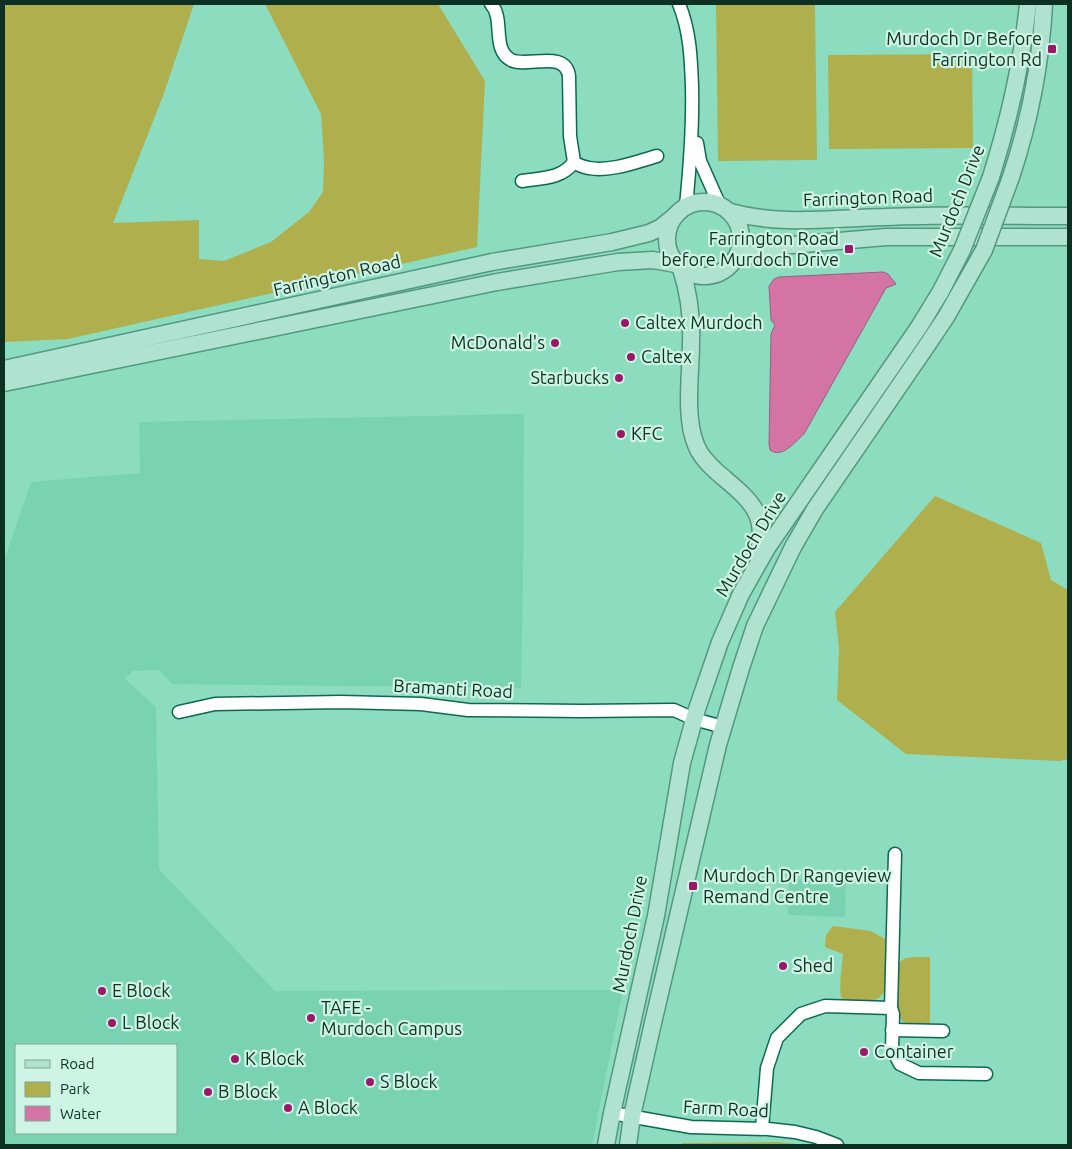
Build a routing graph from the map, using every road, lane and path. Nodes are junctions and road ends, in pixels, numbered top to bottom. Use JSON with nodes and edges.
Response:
{"nodes":[{"id":1,"x":491,"y":4,"type":"edge"},
{"id":2,"x":679,"y":4,"type":"edge"},
{"id":3,"x":1028,"y":4,"type":"edge"},
{"id":4,"x":1044,"y":4,"type":"edge"},
{"id":5,"x":692,"y":111,"type":"junction"},
{"id":6,"x":657,"y":156,"type":"dead end"},
{"id":7,"x":574,"y":162,"type":"junction"},
{"id":8,"x":522,"y":181,"type":"dead end"},
{"id":9,"x":725,"y":209,"type":"junction"},
{"id":10,"x":680,"y":211,"type":"junction"},
{"id":11,"x":1068,"y":216,"type":"edge"},
{"id":12,"x":1068,"y":238,"type":"edge"},
{"id":13,"x":734,"y":260,"type":"junction"},
{"id":14,"x":679,"y":266,"type":"junction"},
{"id":15,"x":4,"y":369,"type":"edge"},
{"id":16,"x":4,"y":383,"type":"edge"},
{"id":17,"x":755,"y":569,"type":"junction"},
{"id":18,"x":180,"y":712,"type":"dead end"},
{"id":19,"x":694,"y":719,"type":"junction"},
{"id":20,"x":722,"y":727,"type":"junction"},
{"id":21,"x":895,"y":854,"type":"dead end"},
{"id":22,"x":891,"y":1008,"type":"junction"},
{"id":23,"x":892,"y":1030,"type":"junction"},
{"id":24,"x":943,"y":1031,"type":"dead end"},
{"id":25,"x":986,"y":1074,"type":"dead end"},
{"id":26,"x":612,"y":1113,"type":"junction"},
{"id":27,"x":632,"y":1116,"type":"junction"},
{"id":28,"x":762,"y":1128,"type":"junction"},
{"id":29,"x":606,"y":1145,"type":"edge"},
{"id":30,"x":628,"y":1145,"type":"edge"},
{"id":31,"x":837,"y":1145,"type":"edge"}],
"edges":[{"from":1,"to":7,"type":"street"},
{"from":2,"to":5,"type":"street"},
{"from":3,"to":17,"type":"main road","name":"Murdoch Drive","bridge":true},
{"from":4,"to":20,"type":"main road","name":"Murdoch Drive","bridge":true},
{"from":5,"to":9,"type":"street"},
{"from":5,"to":10,"type":"street"},
{"from":6,"to":7,"type":"street"},
{"from":7,"to":8,"type":"street"},
{"from":9,"to":10,"type":"main road"},
{"from":9,"to":11,"type":"main road","name":"Farrington Road"},
{"from":9,"to":13,"type":"main road"},
{"from":10,"to":14,"type":"main road"},
{"from":10,"to":15,"type":"main road","name":"Farrington Road"},
{"from":12,"to":13,"type":"main road"},
{"from":13,"to":14,"type":"main road"},
{"from":14,"to":16,"type":"main road","name":"Farrington Road"},
{"from":14,"to":17,"type":"main road"},
{"from":17,"to":19,"type":"main road","name":"Murdoch Drive"},
{"from":18,"to":19,"type":"street","name":"Bramanti Road"},
{"from":19,"to":20,"type":"street","name":"Bramanti Road"},
{"from":19,"to":26,"type":"main road","name":"Murdoch Drive"},
{"from":20,"to":27,"type":"main road","name":"Murdoch Drive"},
{"from":21,"to":22,"type":"street"},
{"from":22,"to":23,"type":"street"},
{"from":22,"to":28,"type":"street"},
{"from":23,"to":24,"type":"street"},
{"from":23,"to":25,"type":"street"},
{"from":26,"to":27,"type":"street","name":"Farm Road"},
{"from":26,"to":29,"type":"main road","name":"Murdoch Drive"},
{"from":27,"to":28,"type":"street","name":"Farm Road"},
{"from":27,"to":30,"type":"main road","name":"Murdoch Drive"},
{"from":28,"to":31,"type":"street","name":"Farm Road"}]}
